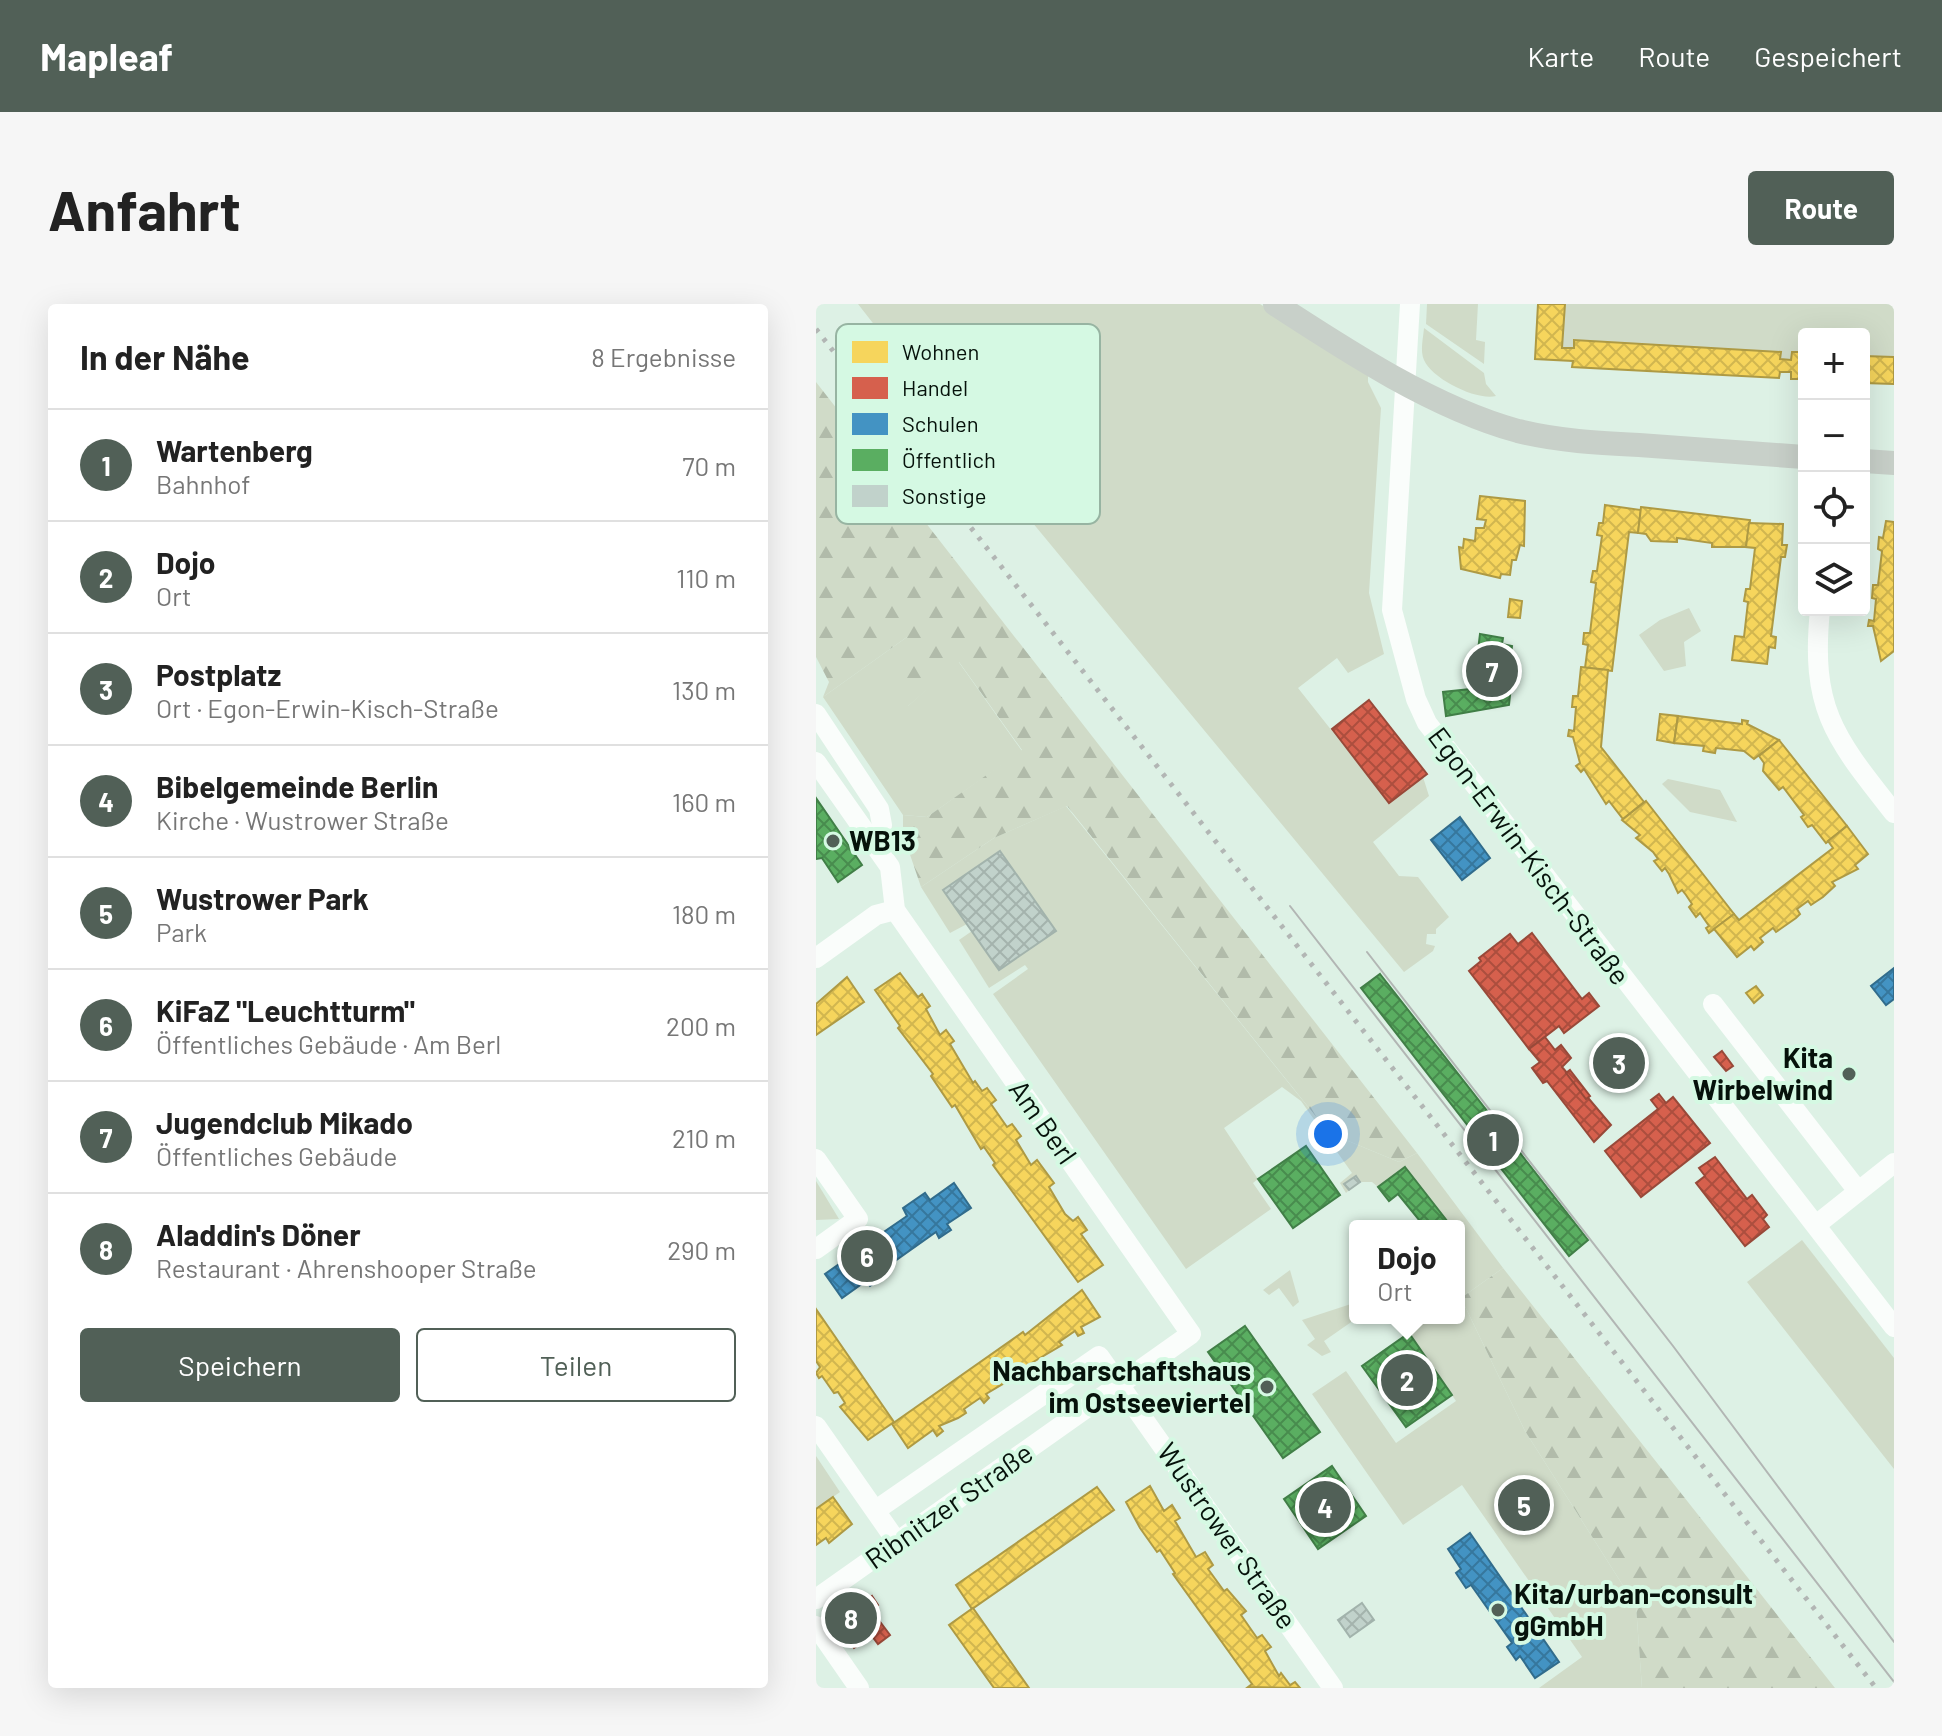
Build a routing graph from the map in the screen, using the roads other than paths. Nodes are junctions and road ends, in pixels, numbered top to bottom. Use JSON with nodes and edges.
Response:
{"nodes":[{"id":1,"x":1275,"y":304,"type":"edge"},
{"id":2,"x":1410,"y":304,"type":"edge"},
{"id":3,"x":1405,"y":381,"type":"junction"},
{"id":4,"x":1798,"y":457,"type":"edge"},
{"id":5,"x":1870,"y":461,"type":"edge"},
{"id":6,"x":1894,"y":463,"type":"edge"},
{"id":7,"x":1819,"y":616,"type":"edge"},
{"id":8,"x":816,"y":714,"type":"edge"},
{"id":9,"x":816,"y":762,"type":"edge"},
{"id":10,"x":1894,"y":813,"type":"edge"},
{"id":11,"x":877,"y":848,"type":"junction"},
{"id":12,"x":895,"y":910,"type":"junction"},
{"id":13,"x":816,"y":958,"type":"edge"},
{"id":14,"x":1713,"y":1004,"type":"dead end"},
{"id":15,"x":816,"y":1159,"type":"edge"},
{"id":16,"x":1894,"y":1163,"type":"edge"},
{"id":17,"x":1858,"y":1191,"type":"junction"},
{"id":18,"x":1816,"y":1225,"type":"junction"},
{"id":19,"x":816,"y":1249,"type":"edge"},
{"id":20,"x":1894,"y":1327,"type":"edge"},
{"id":21,"x":1191,"y":1334,"type":"joint"},
{"id":22,"x":1121,"y":1384,"type":"junction"},
{"id":23,"x":816,"y":1426,"type":"edge"},
{"id":24,"x":876,"y":1510,"type":"junction"},
{"id":25,"x":897,"y":1542,"type":"junction"},
{"id":26,"x":816,"y":1599,"type":"edge"},
{"id":27,"x":816,"y":1626,"type":"edge"},
{"id":28,"x":859,"y":1688,"type":"edge"},
{"id":29,"x":1333,"y":1688,"type":"edge"}],
"edges":[{"from":1,"to":3,"type":"main road"},
{"from":2,"to":3,"type":"street","name":"Egon-Erwin-Kisch-Straße"},
{"from":3,"to":4,"type":"main road"},
{"from":3,"to":18,"type":"street","name":"Egon-Erwin-Kisch-Straße"},
{"from":5,"to":6,"type":"main road"},
{"from":7,"to":10,"type":"street"},
{"from":8,"to":11,"type":"street","name":"Am Berl"},
{"from":9,"to":11,"type":"street","name":"Am Berl"},
{"from":11,"to":12,"type":"street","name":"Am Berl"},
{"from":12,"to":13,"type":"street"},
{"from":12,"to":21,"type":"street","name":"Am Berl"},
{"from":14,"to":17,"type":"street"},
{"from":15,"to":19,"type":"street"},
{"from":16,"to":17,"type":"street"},
{"from":17,"to":18,"type":"street"},
{"from":18,"to":20,"type":"street","name":"Egon-Erwin-Kisch-Straße"},
{"from":21,"to":22,"type":"street","name":"Ribnitzer Straße"},
{"from":22,"to":24,"type":"street","name":"Ribnitzer Straße"},
{"from":22,"to":25,"type":"street","name":"Ribnitzer Straße"},
{"from":22,"to":29,"type":"street","name":"Wustrower Straße"},
{"from":23,"to":24,"type":"street"},
{"from":24,"to":25,"type":"street"},
{"from":25,"to":26,"type":"street","name":"Ribnitzer Straße"},
{"from":27,"to":28,"type":"street"}]}
